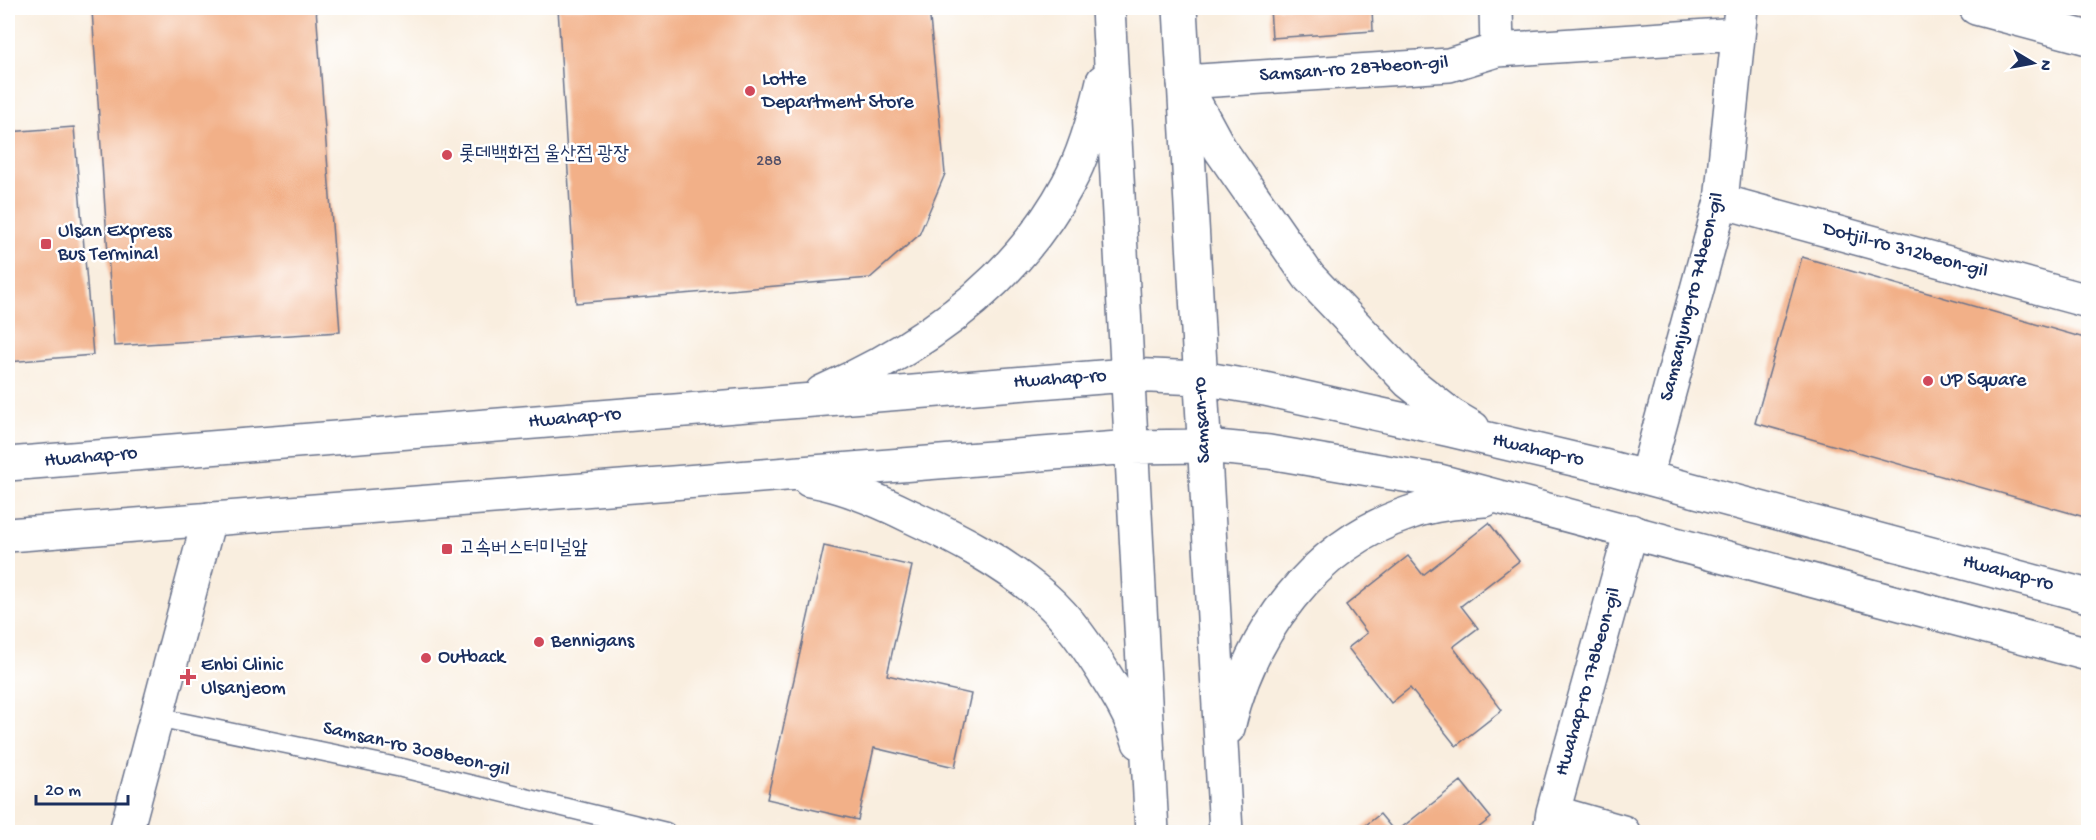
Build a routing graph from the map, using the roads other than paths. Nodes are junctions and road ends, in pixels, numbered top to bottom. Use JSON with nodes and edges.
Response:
{"nodes":[{"id":1,"x":1180,"y":8,"type":"edge"},
{"id":2,"x":1496,"y":8,"type":"edge"},
{"id":3,"x":1976,"y":8,"type":"edge"},
{"id":4,"x":1109,"y":21,"type":"edge"},
{"id":5,"x":1740,"y":21,"type":"edge"},
{"id":6,"x":2088,"y":38,"type":"edge"},
{"id":7,"x":1497,"y":50,"type":"junction"},
{"id":8,"x":1184,"y":82,"type":"junction"},
{"id":9,"x":1721,"y":201,"type":"junction"},
{"id":10,"x":2088,"y":301,"type":"edge"},
{"id":11,"x":1127,"y":375,"type":"junction"},
{"id":12,"x":1201,"y":378,"type":"junction"},
{"id":13,"x":801,"y":401,"type":"junction"},
{"id":14,"x":1492,"y":440,"type":"junction"},
{"id":15,"x":1205,"y":446,"type":"junction"},
{"id":16,"x":1131,"y":447,"type":"junction"},
{"id":17,"x":8,"y":464,"type":"edge"},
{"id":18,"x":771,"y":475,"type":"junction"},
{"id":19,"x":1646,"y":477,"type":"junction"},
{"id":20,"x":1515,"y":501,"type":"junction"},
{"id":21,"x":209,"y":519,"type":"junction"},
{"id":22,"x":1631,"y":531,"type":"junction"},
{"id":23,"x":8,"y":535,"type":"edge"},
{"id":24,"x":2088,"y":596,"type":"edge"},
{"id":25,"x":2088,"y":654,"type":"edge"},
{"id":26,"x":156,"y":717,"type":"junction"},
{"id":27,"x":1222,"y":759,"type":"junction"},
{"id":28,"x":1150,"y":780,"type":"junction"},
{"id":29,"x":1551,"y":822,"type":"edge"},
{"id":30,"x":126,"y":832,"type":"edge"},
{"id":31,"x":666,"y":832,"type":"edge"},
{"id":32,"x":1152,"y":832,"type":"edge"},
{"id":33,"x":1226,"y":832,"type":"edge"},
{"id":34,"x":1623,"y":832,"type":"edge"}],
"edges":[{"from":1,"to":8,"type":"main road","name":"Samsan-ro"},
{"from":2,"to":7,"type":"main road"},
{"from":3,"to":6,"type":"main road"},
{"from":4,"to":11,"type":"main road"},
{"from":4,"to":13,"type":"main road"},
{"from":5,"to":7,"type":"main road","name":"Samsan-ro 287beon-gil"},
{"from":5,"to":9,"type":"main road","name":"Samsanjung-ro 74beon-gil"},
{"from":7,"to":8,"type":"main road","name":"Samsan-ro 287beon-gil"},
{"from":8,"to":12,"type":"main road","name":"Samsan-ro"},
{"from":8,"to":14,"type":"main road"},
{"from":9,"to":10,"type":"main road","name":"Dotjil-ro 312beon-gil"},
{"from":9,"to":19,"type":"main road","name":"Samsanjung-ro 74beon-gil"},
{"from":11,"to":12,"type":"main road","name":"Hwahap-ro"},
{"from":11,"to":13,"type":"main road","name":"Hwahap-ro"},
{"from":11,"to":16,"type":"main road"},
{"from":12,"to":14,"type":"main road","name":"Hwahap-ro"},
{"from":12,"to":15,"type":"main road","name":"Samsan-ro"},
{"from":13,"to":17,"type":"main road","name":"Hwahap-ro"},
{"from":14,"to":19,"type":"main road","name":"Hwahap-ro"},
{"from":15,"to":16,"type":"main road"},
{"from":15,"to":20,"type":"main road"},
{"from":15,"to":27,"type":"main road","name":"Samsan-ro"},
{"from":16,"to":18,"type":"main road"},
{"from":16,"to":28,"type":"main road"},
{"from":18,"to":21,"type":"main road"},
{"from":18,"to":28,"type":"main road"},
{"from":19,"to":24,"type":"main road","name":"Hwahap-ro"},
{"from":20,"to":22,"type":"main road"},
{"from":20,"to":27,"type":"main road"},
{"from":21,"to":23,"type":"main road"},
{"from":21,"to":26,"type":"main road"},
{"from":22,"to":25,"type":"main road"},
{"from":22,"to":29,"type":"main road","name":"Hwahap-ro 178beon-gil"},
{"from":26,"to":30,"type":"main road"},
{"from":26,"to":31,"type":"lane","name":"Samsan-ro 308beon-gil"},
{"from":27,"to":33,"type":"main road","name":"Samsan-ro"},
{"from":28,"to":32,"type":"main road"},
{"from":29,"to":34,"type":"main road"}]}
